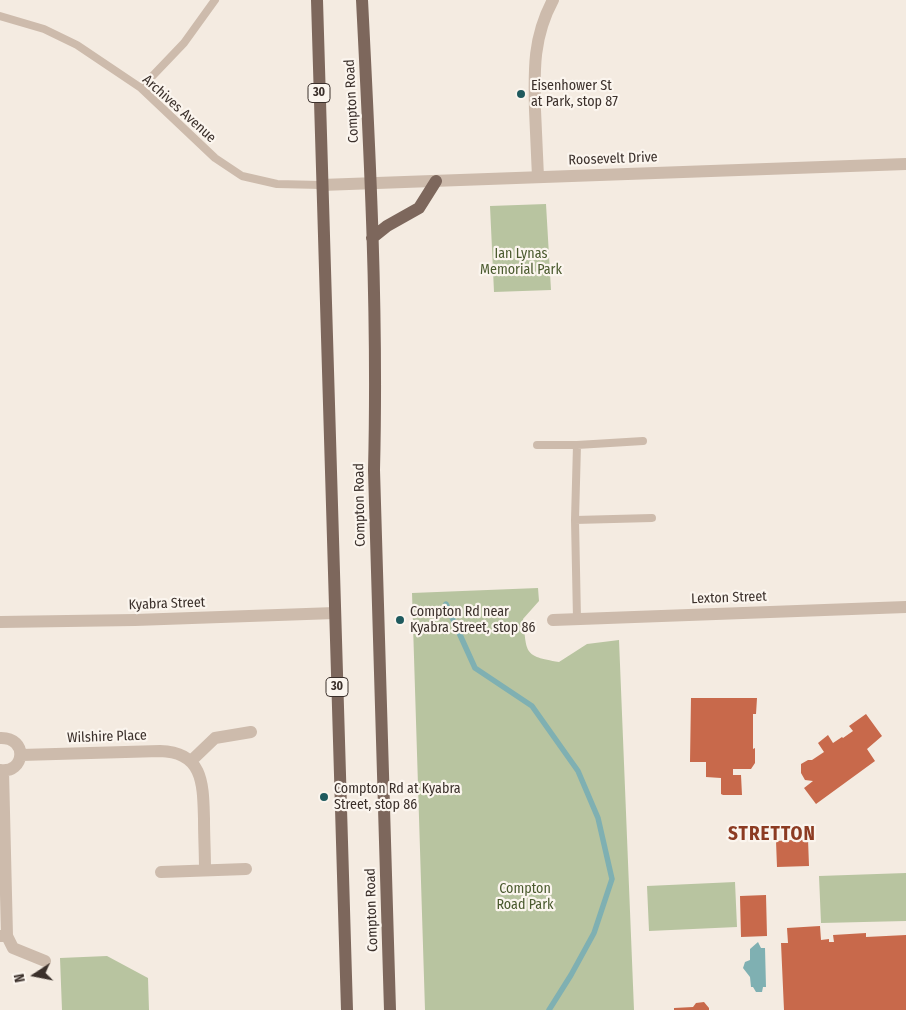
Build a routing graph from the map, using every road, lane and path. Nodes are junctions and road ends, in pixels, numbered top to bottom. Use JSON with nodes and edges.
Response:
{"nodes":[{"id":1,"x":215,"y":0,"type":"edge"},
{"id":2,"x":316,"y":0,"type":"edge"},
{"id":3,"x":362,"y":0,"type":"edge"},
{"id":4,"x":553,"y":0,"type":"edge"},
{"id":5,"x":0,"y":16,"type":"edge"},
{"id":6,"x":141,"y":88,"type":"junction"},
{"id":7,"x":906,"y":164,"type":"edge"},
{"id":8,"x":538,"y":177,"type":"junction"},
{"id":9,"x":436,"y":181,"type":"junction"},
{"id":10,"x":321,"y":185,"type":"junction"},
{"id":11,"x":370,"y":185,"type":"junction"},
{"id":12,"x":372,"y":238,"type":"junction"},
{"id":13,"x":643,"y":441,"type":"dead end"},
{"id":14,"x":577,"y":444,"type":"junction"},
{"id":15,"x":537,"y":445,"type":"dead end"},
{"id":16,"x":652,"y":518,"type":"dead end"},
{"id":17,"x":575,"y":520,"type":"junction"},
{"id":18,"x":906,"y":607,"type":"edge"},
{"id":19,"x":335,"y":613,"type":"junction"},
{"id":20,"x":576,"y":619,"type":"junction"},
{"id":21,"x":553,"y":620,"type":"dead end"},
{"id":22,"x":0,"y":622,"type":"edge"},
{"id":23,"x":251,"y":732,"type":"dead end"},
{"id":24,"x":0,"y":738,"type":"edge"},
{"id":25,"x":21,"y":754,"type":"junction"},
{"id":26,"x":191,"y":761,"type":"junction"},
{"id":27,"x":1,"y":771,"type":"edge"},
{"id":28,"x":246,"y":869,"type":"dead end"},
{"id":29,"x":205,"y":870,"type":"junction"},
{"id":30,"x":161,"y":872,"type":"dead end"},
{"id":31,"x":4,"y":936,"type":"edge"},
{"id":32,"x":45,"y":961,"type":"dead end"},
{"id":33,"x":347,"y":1010,"type":"edge"},
{"id":34,"x":390,"y":1010,"type":"edge"}],
"edges":[{"from":1,"to":6,"type":"lane"},
{"from":2,"to":10,"type":"main road","name":"Compton Road","number":"30"},
{"from":3,"to":11,"type":"main road","name":"Compton Road"},
{"from":4,"to":8,"type":"street"},
{"from":5,"to":6,"type":"lane","name":"Archives Avenue"},
{"from":6,"to":10,"type":"lane","name":"Archives Avenue"},
{"from":7,"to":8,"type":"street","name":"Roosevelt Drive"},
{"from":8,"to":9,"type":"street","name":"Roosevelt Drive"},
{"from":9,"to":11,"type":"street","name":"Roosevelt Drive"},
{"from":9,"to":12,"type":"main road"},
{"from":10,"to":11,"type":"street","name":"Roosevelt Drive"},
{"from":10,"to":19,"type":"main road","name":"Compton Road","number":"30"},
{"from":11,"to":12,"type":"main road","name":"Compton Road"},
{"from":12,"to":34,"type":"main road","name":"Compton Road"},
{"from":13,"to":14,"type":"lane"},
{"from":14,"to":15,"type":"lane"},
{"from":14,"to":17,"type":"lane"},
{"from":16,"to":17,"type":"lane"},
{"from":17,"to":20,"type":"lane"},
{"from":18,"to":20,"type":"street","name":"Lexton Street"},
{"from":19,"to":22,"type":"street","name":"Kyabra Street"},
{"from":19,"to":33,"type":"main road","name":"Compton Road","number":"30"},
{"from":20,"to":21,"type":"street","name":"Lexton Street"},
{"from":23,"to":26,"type":"street"},
{"from":24,"to":25,"type":"street"},
{"from":25,"to":26,"type":"street","name":"Wilshire Place"},
{"from":25,"to":27,"type":"street"},
{"from":26,"to":29,"type":"street"},
{"from":27,"to":31,"type":"street"},
{"from":28,"to":29,"type":"street"},
{"from":29,"to":30,"type":"street"},
{"from":31,"to":32,"type":"street"}]}
